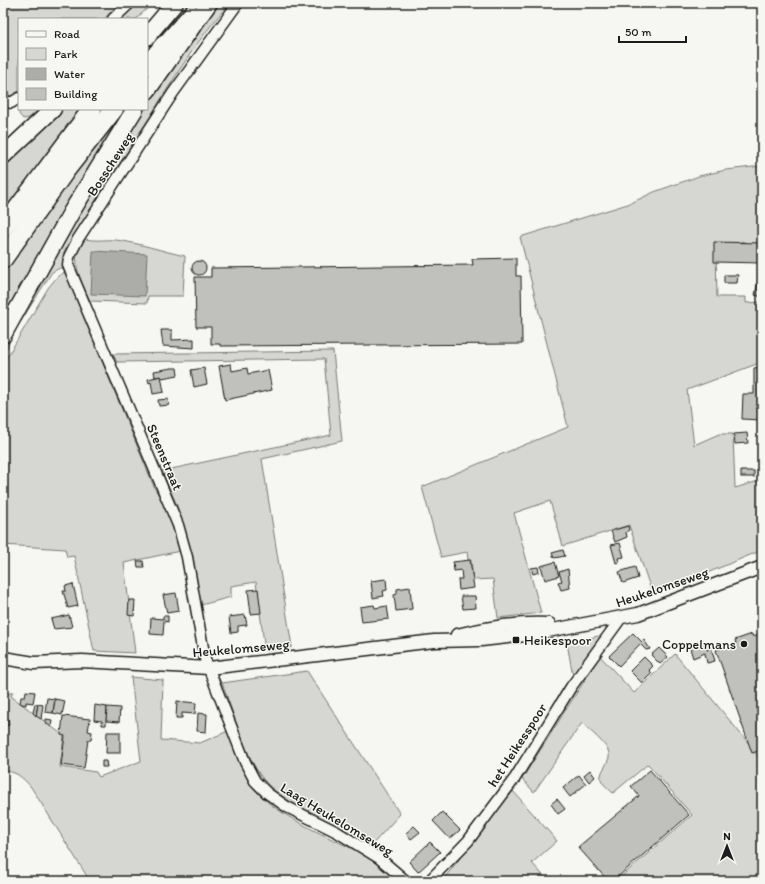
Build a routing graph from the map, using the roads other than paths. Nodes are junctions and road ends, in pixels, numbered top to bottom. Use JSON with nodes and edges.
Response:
{"nodes":[{"id":1,"x":130,"y":3,"type":"edge"},
{"id":2,"x":169,"y":3,"type":"edge"},
{"id":3,"x":175,"y":3,"type":"edge"},
{"id":4,"x":200,"y":3,"type":"edge"},
{"id":5,"x":209,"y":3,"type":"edge"},
{"id":6,"x":238,"y":3,"type":"edge"},
{"id":7,"x":115,"y":18,"type":"edge"},
{"id":8,"x":148,"y":29,"type":"edge"},
{"id":9,"x":148,"y":29,"type":"edge"},
{"id":10,"x":164,"y":45,"type":"joint"},
{"id":11,"x":148,"y":65,"type":"edge"},
{"id":12,"x":148,"y":90,"type":"edge"},
{"id":13,"x":52,"y":110,"type":"edge"},
{"id":14,"x":91,"y":110,"type":"edge"},
{"id":15,"x":113,"y":110,"type":"edge"},
{"id":16,"x":134,"y":110,"type":"edge"},
{"id":17,"x":3,"y":156,"type":"edge"},
{"id":18,"x":3,"y":228,"type":"edge"},
{"id":19,"x":3,"y":259,"type":"edge"},
{"id":20,"x":68,"y":265,"type":"joint"},
{"id":21,"x":3,"y":335,"type":"edge"},
{"id":22,"x":762,"y":567,"type":"edge"},
{"id":23,"x":621,"y":618,"type":"junction"},
{"id":24,"x":3,"y":658,"type":"edge"},
{"id":25,"x":210,"y":668,"type":"junction"},
{"id":26,"x":406,"y":881,"type":"edge"},
{"id":27,"x":429,"y":881,"type":"edge"}],
"edges":[{"from":1,"to":7,"type":"street"},
{"from":2,"to":8,"type":"main road"},
{"from":3,"to":9,"type":"main road"},
{"from":4,"to":10,"type":"main road"},
{"from":5,"to":12,"type":"main road"},
{"from":6,"to":20,"type":"street","name":"Bosscheweg"},
{"from":10,"to":11,"type":"highway"},
{"from":13,"to":17,"type":"main road"},
{"from":14,"to":18,"type":"highway"},
{"from":15,"to":19,"type":"highway"},
{"from":16,"to":21,"type":"main road"},
{"from":20,"to":25,"type":"street","name":"Steenstraat"},
{"from":22,"to":23,"type":"street","name":"Heukelomseweg"},
{"from":23,"to":25,"type":"street","name":"Heukelomseweg"},
{"from":23,"to":27,"type":"street","name":"het Heikesspoor"},
{"from":24,"to":25,"type":"street","name":"Heukelomseweg"},
{"from":25,"to":26,"type":"street","name":"Laag Heukelomseweg"}]}
